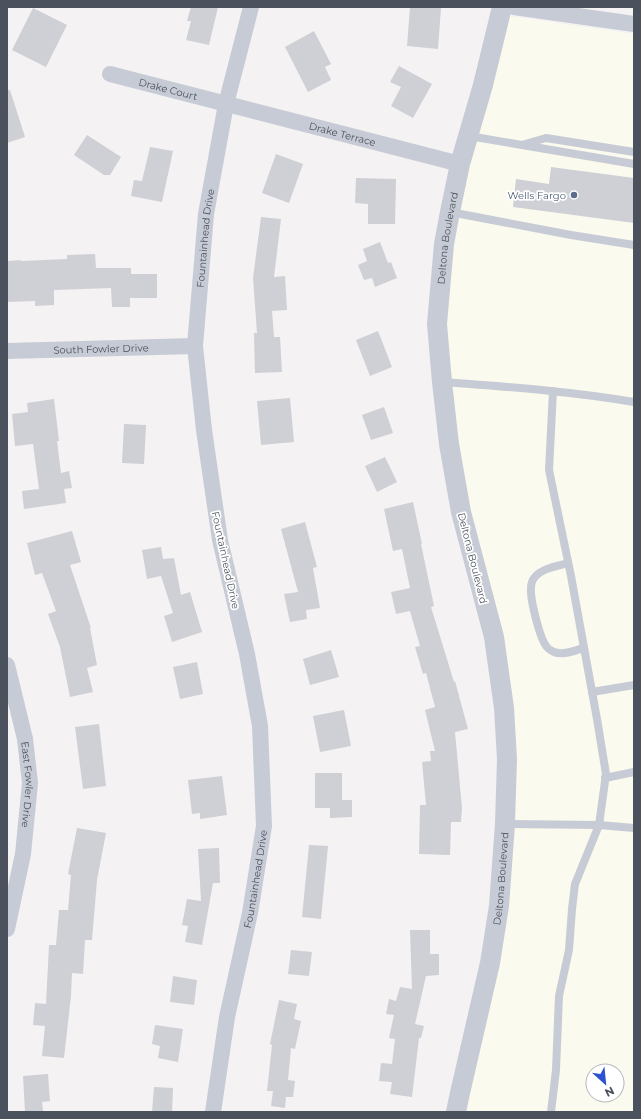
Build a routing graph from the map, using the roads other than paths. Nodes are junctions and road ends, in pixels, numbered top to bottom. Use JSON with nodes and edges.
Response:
{"nodes":[{"id":1,"x":251,"y":7,"type":"edge"},
{"id":2,"x":502,"y":7,"type":"edge"},
{"id":3,"x":514,"y":7,"type":"edge"},
{"id":4,"x":634,"y":24,"type":"edge"},
{"id":5,"x":110,"y":74,"type":"dead end"},
{"id":6,"x":226,"y":104,"type":"junction"},
{"id":7,"x":468,"y":136,"type":"junction"},
{"id":8,"x":521,"y":145,"type":"junction"},
{"id":9,"x":634,"y":152,"type":"edge"},
{"id":10,"x":460,"y":164,"type":"junction"},
{"id":11,"x":634,"y":164,"type":"edge"},
{"id":12,"x":450,"y":212,"type":"junction"},
{"id":13,"x":634,"y":246,"type":"edge"},
{"id":14,"x":195,"y":346,"type":"junction"},
{"id":15,"x":7,"y":351,"type":"edge"},
{"id":16,"x":442,"y":382,"type":"junction"},
{"id":17,"x":554,"y":391,"type":"junction"},
{"id":18,"x":634,"y":402,"type":"edge"},
{"id":19,"x":568,"y":563,"type":"junction"},
{"id":20,"x":584,"y":648,"type":"junction"},
{"id":21,"x":7,"y":665,"type":"edge"},
{"id":22,"x":634,"y":684,"type":"edge"},
{"id":23,"x":592,"y":692,"type":"junction"},
{"id":24,"x":634,"y":772,"type":"edge"},
{"id":25,"x":605,"y":778,"type":"junction"},
{"id":26,"x":505,"y":824,"type":"junction"},
{"id":27,"x":599,"y":825,"type":"junction"},
{"id":28,"x":634,"y":828,"type":"edge"},
{"id":29,"x":7,"y":929,"type":"edge"},
{"id":30,"x":213,"y":1112,"type":"edge"},
{"id":31,"x":456,"y":1112,"type":"edge"},
{"id":32,"x":551,"y":1112,"type":"edge"}],
"edges":[{"from":1,"to":6,"type":"street","name":"Fountainhead Drive"},
{"from":2,"to":7,"type":"street","name":"Deltona Boulevard"},
{"from":3,"to":4,"type":"street"},
{"from":5,"to":6,"type":"street","name":"Drake Court"},
{"from":6,"to":10,"type":"street","name":"Drake Terrace"},
{"from":6,"to":14,"type":"street","name":"Fountainhead Drive"},
{"from":7,"to":8,"type":"lane"},
{"from":7,"to":10,"type":"street","name":"Deltona Boulevard"},
{"from":8,"to":9,"type":"lane"},
{"from":8,"to":11,"type":"lane"},
{"from":10,"to":12,"type":"street","name":"Deltona Boulevard"},
{"from":12,"to":13,"type":"lane"},
{"from":12,"to":16,"type":"street","name":"Deltona Boulevard"},
{"from":14,"to":15,"type":"street","name":"South Fowler Drive"},
{"from":14,"to":30,"type":"street","name":"Fountainhead Drive"},
{"from":16,"to":17,"type":"lane"},
{"from":16,"to":26,"type":"street","name":"Deltona Boulevard"},
{"from":17,"to":18,"type":"lane"},
{"from":17,"to":19,"type":"lane"},
{"from":19,"to":20,"type":"lane"},
{"from":19,"to":20,"type":"lane"},
{"from":20,"to":23,"type":"lane"},
{"from":21,"to":29,"type":"street","name":"East Fowler Drive"},
{"from":22,"to":23,"type":"lane"},
{"from":23,"to":25,"type":"lane"},
{"from":24,"to":25,"type":"lane"},
{"from":25,"to":27,"type":"lane"},
{"from":26,"to":27,"type":"lane"},
{"from":26,"to":31,"type":"street","name":"Deltona Boulevard"},
{"from":27,"to":28,"type":"lane"},
{"from":27,"to":32,"type":"lane"}]}
